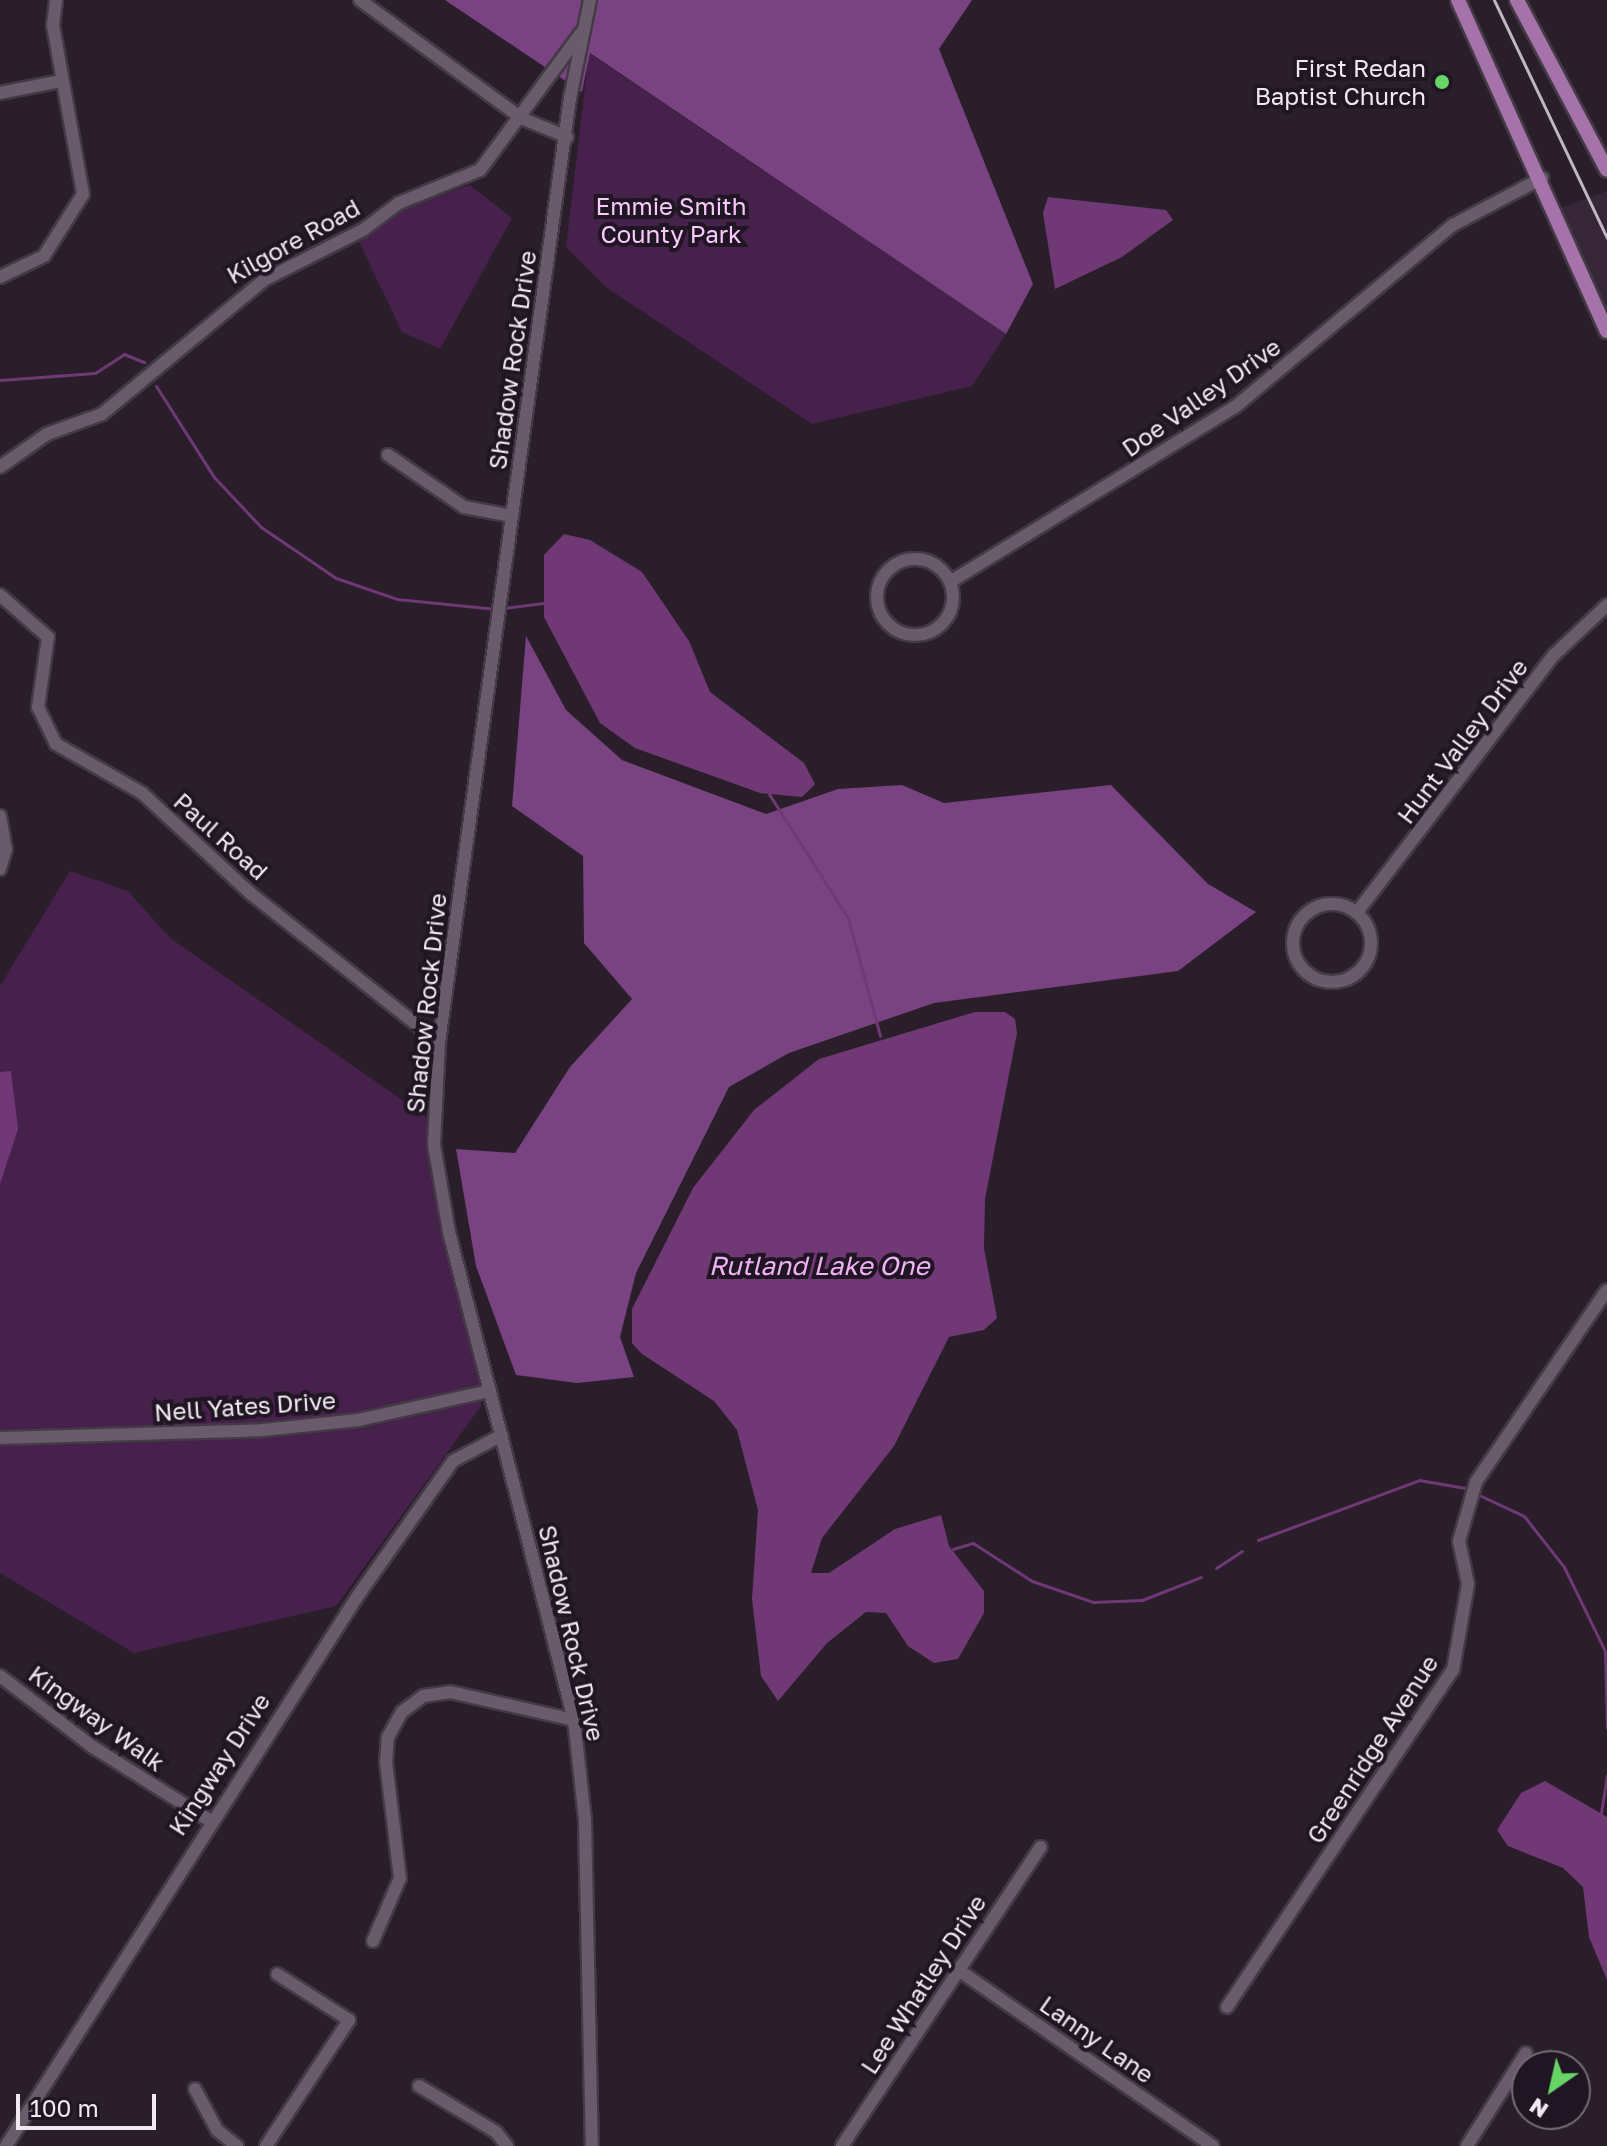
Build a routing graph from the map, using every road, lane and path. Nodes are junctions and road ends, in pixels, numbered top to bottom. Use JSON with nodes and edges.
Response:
{"nodes":[{"id":1,"x":56,"y":0,"type":"edge"},
{"id":2,"x":360,"y":0,"type":"edge"},
{"id":3,"x":590,"y":0,"type":"edge"},
{"id":4,"x":1458,"y":0,"type":"edge"},
{"id":5,"x":1517,"y":0,"type":"edge"},
{"id":6,"x":582,"y":31,"type":"junction"},
{"id":7,"x":61,"y":81,"type":"junction"},
{"id":8,"x":0,"y":93,"type":"edge"},
{"id":9,"x":521,"y":118,"type":"junction"},
{"id":10,"x":567,"y":137,"type":"junction"},
{"id":11,"x":1607,"y":170,"type":"edge"},
{"id":12,"x":1542,"y":178,"type":"junction"},
{"id":13,"x":0,"y":277,"type":"edge"},
{"id":14,"x":1607,"y":331,"type":"edge"},
{"id":15,"x":388,"y":455,"type":"dead end"},
{"id":16,"x":0,"y":467,"type":"edge"},
{"id":17,"x":512,"y":516,"type":"junction"},
{"id":18,"x":950,"y":582,"type":"junction"},
{"id":19,"x":0,"y":595,"type":"edge"},
{"id":20,"x":1607,"y":605,"type":"edge"},
{"id":21,"x":0,"y":816,"type":"edge"},
{"id":22,"x":0,"y":869,"type":"edge"},
{"id":23,"x":1358,"y":911,"type":"junction"},
{"id":24,"x":439,"y":1042,"type":"junction"},
{"id":25,"x":1607,"y":1290,"type":"edge"},
{"id":26,"x":490,"y":1391,"type":"junction"},
{"id":27,"x":502,"y":1435,"type":"junction"},
{"id":28,"x":0,"y":1438,"type":"edge"},
{"id":29,"x":0,"y":1676,"type":"edge"},
{"id":30,"x":574,"y":1720,"type":"junction"},
{"id":31,"x":209,"y":1820,"type":"junction"},
{"id":32,"x":1041,"y":1847,"type":"dead end"},
{"id":33,"x":373,"y":1941,"type":"dead end"},
{"id":34,"x":957,"y":1969,"type":"junction"},
{"id":35,"x":277,"y":1974,"type":"dead end"},
{"id":36,"x":1227,"y":2007,"type":"dead end"},
{"id":37,"x":1511,"y":2077,"type":"edge"},
{"id":38,"x":419,"y":2086,"type":"dead end"},
{"id":39,"x":195,"y":2089,"type":"dead end"},
{"id":40,"x":6,"y":2146,"type":"edge"},
{"id":41,"x":237,"y":2146,"type":"edge"},
{"id":42,"x":266,"y":2146,"type":"edge"},
{"id":43,"x":507,"y":2146,"type":"edge"},
{"id":44,"x":592,"y":2146,"type":"edge"},
{"id":45,"x":842,"y":2146,"type":"edge"},
{"id":46,"x":1213,"y":2146,"type":"edge"},
{"id":47,"x":1467,"y":2146,"type":"edge"}],
"edges":[{"from":1,"to":7,"type":"street"},
{"from":2,"to":9,"type":"street"},
{"from":3,"to":6,"type":"street","name":"Shadow Rock Drive"},
{"from":4,"to":12,"type":"main road"},
{"from":5,"to":11,"type":"main road"},
{"from":6,"to":9,"type":"street","name":"Kilgore Road"},
{"from":6,"to":10,"type":"street","name":"Shadow Rock Drive"},
{"from":7,"to":8,"type":"street"},
{"from":7,"to":13,"type":"street"},
{"from":9,"to":10,"type":"street"},
{"from":9,"to":16,"type":"street","name":"Kilgore Road"},
{"from":10,"to":17,"type":"street","name":"Shadow Rock Drive"},
{"from":12,"to":14,"type":"main road"},
{"from":12,"to":18,"type":"street","name":"Doe Valley Drive"},
{"from":15,"to":17,"type":"street"},
{"from":17,"to":24,"type":"street","name":"Shadow Rock Drive"},
{"from":18,"to":18,"type":"street"},
{"from":19,"to":24,"type":"street","name":"Paul Road"},
{"from":20,"to":23,"type":"street","name":"Hunt Valley Drive"},
{"from":21,"to":22,"type":"street"},
{"from":23,"to":23,"type":"street"},
{"from":24,"to":26,"type":"street","name":"Shadow Rock Drive"},
{"from":25,"to":36,"type":"street","name":"Greenridge Avenue"},
{"from":26,"to":27,"type":"street","name":"Shadow Rock Drive"},
{"from":26,"to":28,"type":"street","name":"Nell Yates Drive"},
{"from":27,"to":30,"type":"street","name":"Shadow Rock Drive"},
{"from":27,"to":31,"type":"street","name":"Kingway Drive"},
{"from":29,"to":31,"type":"street","name":"Kingway Walk"},
{"from":30,"to":33,"type":"street"},
{"from":30,"to":44,"type":"street","name":"Shadow Rock Drive"},
{"from":31,"to":40,"type":"street","name":"Kingway Drive"},
{"from":32,"to":34,"type":"street","name":"Lee Whatley Drive"},
{"from":34,"to":45,"type":"street","name":"Lee Whatley Drive"},
{"from":34,"to":46,"type":"street","name":"Lanny Lane"},
{"from":35,"to":42,"type":"street"},
{"from":37,"to":47,"type":"street"},
{"from":38,"to":43,"type":"street"},
{"from":39,"to":41,"type":"street"}]}
